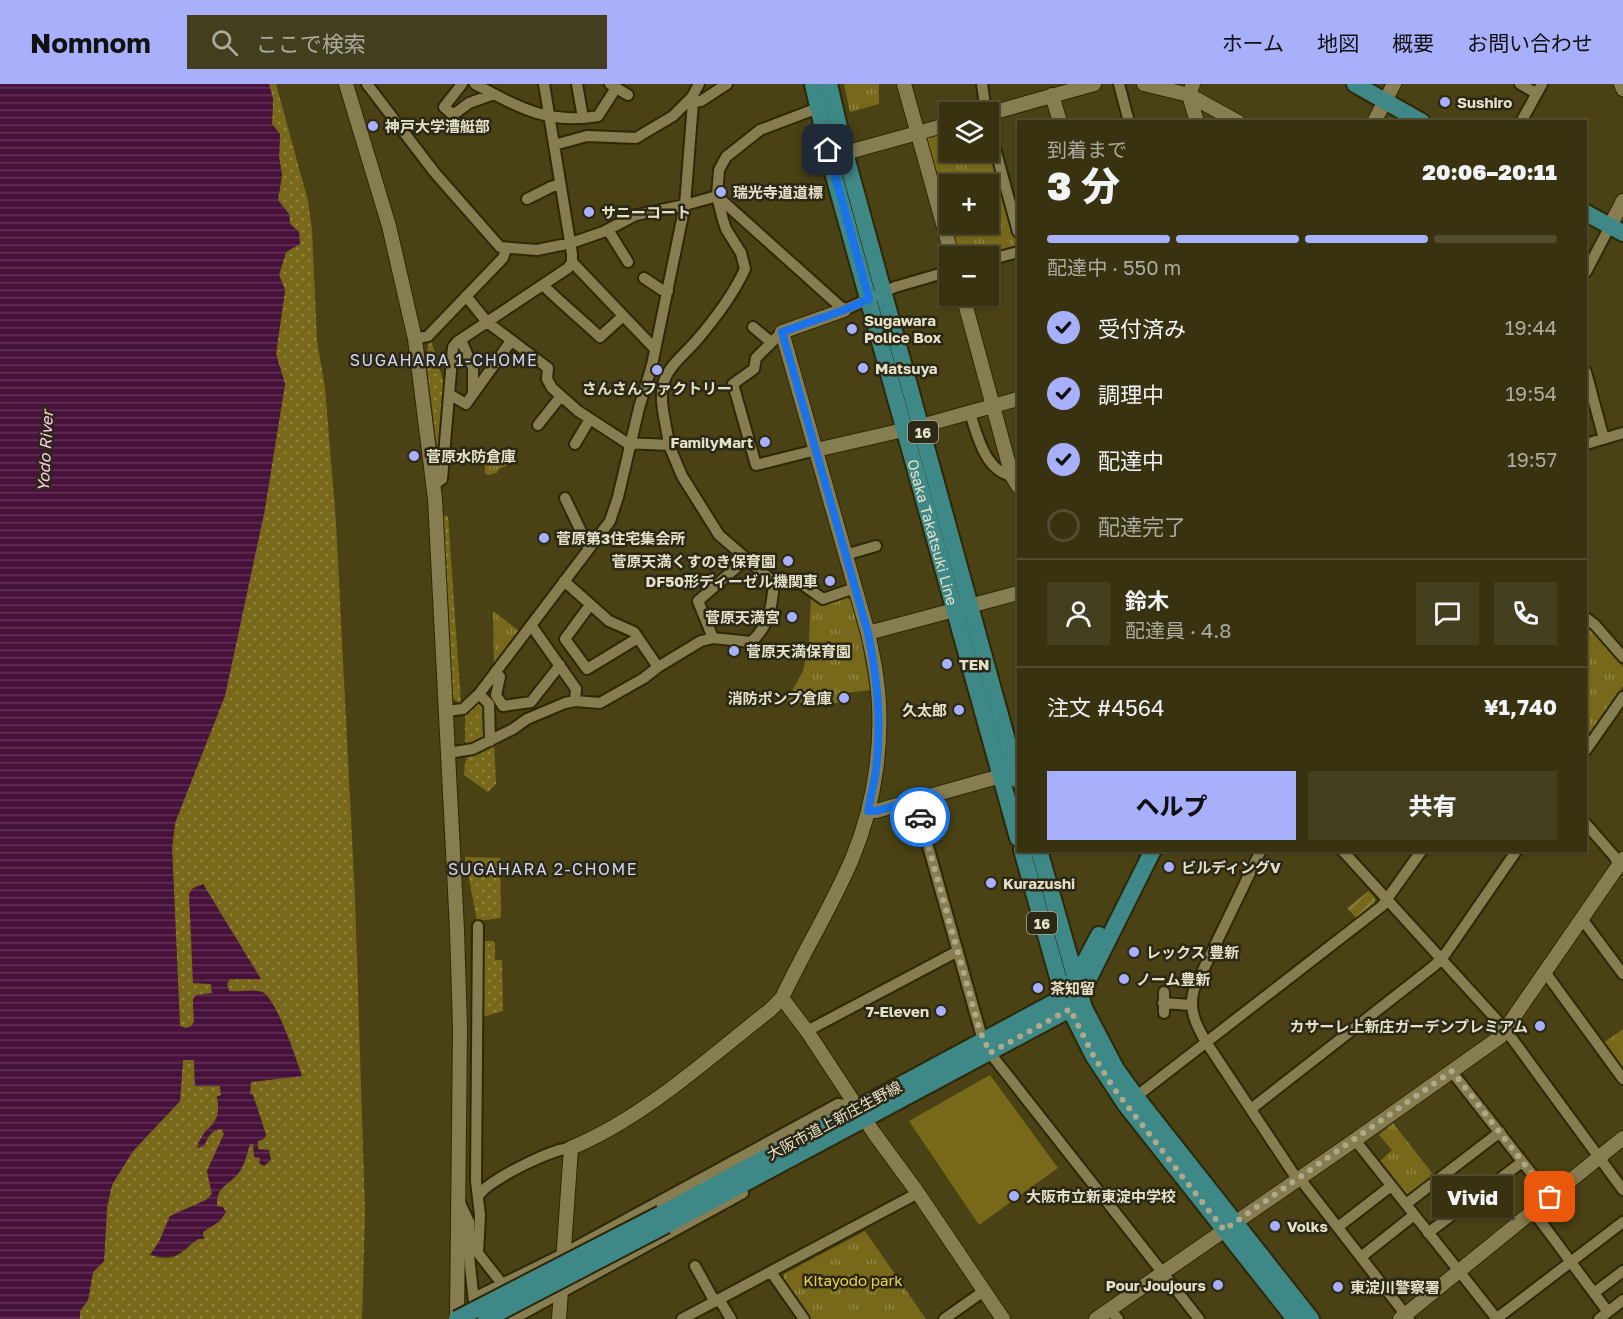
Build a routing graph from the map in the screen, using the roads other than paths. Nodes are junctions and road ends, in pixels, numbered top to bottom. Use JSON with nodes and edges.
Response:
{"nodes":[{"id":1,"x":346,"y":84,"type":"edge"},
{"id":2,"x":367,"y":84,"type":"edge"},
{"id":3,"x":462,"y":84,"type":"edge"},
{"id":4,"x":475,"y":84,"type":"edge"},
{"id":5,"x":544,"y":84,"type":"edge"},
{"id":6,"x":577,"y":84,"type":"edge"},
{"id":7,"x":699,"y":84,"type":"edge"},
{"id":8,"x":727,"y":84,"type":"edge"},
{"id":9,"x":813,"y":84,"type":"edge"},
{"id":10,"x":830,"y":84,"type":"edge"},
{"id":11,"x":904,"y":84,"type":"edge"},
{"id":12,"x":981,"y":84,"type":"edge"},
{"id":13,"x":1094,"y":84,"type":"edge"},
{"id":14,"x":1119,"y":84,"type":"edge"},
{"id":15,"x":1144,"y":84,"type":"edge"},
{"id":16,"x":1355,"y":84,"type":"edge"},
{"id":17,"x":1394,"y":84,"type":"edge"},
{"id":18,"x":1520,"y":84,"type":"edge"},
{"id":19,"x":1621,"y":84,"type":"edge"},
{"id":20,"x":614,"y":86,"type":"edge"},
{"id":21,"x":1052,"y":89,"type":"edge"},
{"id":22,"x":1191,"y":89,"type":"edge"},
{"id":23,"x":1539,"y":89,"type":"edge"},
{"id":24,"x":1623,"y":89,"type":"edge"},
{"id":25,"x":494,"y":94,"type":"junction"},
{"id":26,"x":628,"y":95,"type":"dead end"},
{"id":27,"x":692,"y":100,"type":"junction"},
{"id":28,"x":1385,"y":100,"type":"junction"},
{"id":29,"x":985,"y":102,"type":"edge"},
{"id":30,"x":818,"y":108,"type":"junction"},
{"id":31,"x":999,"y":109,"type":"edge"},
{"id":32,"x":549,"y":117,"type":"junction"},
{"id":33,"x":583,"y":118,"type":"junction"},
{"id":34,"x":1060,"y":120,"type":"edge"},
{"id":35,"x":1128,"y":120,"type":"edge"},
{"id":36,"x":1197,"y":120,"type":"edge"},
{"id":37,"x":1235,"y":120,"type":"edge"},
{"id":38,"x":1375,"y":120,"type":"edge"},
{"id":39,"x":1419,"y":120,"type":"edge"},
{"id":40,"x":1522,"y":120,"type":"edge"},
{"id":41,"x":939,"y":127,"type":"edge"},
{"id":42,"x":918,"y":133,"type":"junction"},
{"id":43,"x":554,"y":145,"type":"junction"},
{"id":44,"x":845,"y":153,"type":"junction"},
{"id":45,"x":999,"y":162,"type":"edge"},
{"id":46,"x":560,"y":184,"type":"junction"},
{"id":47,"x":717,"y":196,"type":"junction"},
{"id":48,"x":527,"y":199,"type":"dead end"},
{"id":49,"x":1623,"y":201,"type":"edge"},
{"id":50,"x":685,"y":205,"type":"junction"},
{"id":51,"x":1587,"y":214,"type":"edge"},
{"id":52,"x":1017,"y":228,"type":"edge"},
{"id":53,"x":608,"y":230,"type":"junction"},
{"id":54,"x":1617,"y":230,"type":"edge"},
{"id":55,"x":571,"y":243,"type":"junction"},
{"id":56,"x":949,"y":246,"type":"edge"},
{"id":57,"x":506,"y":249,"type":"junction"},
{"id":58,"x":1017,"y":252,"type":"edge"},
{"id":59,"x":999,"y":257,"type":"edge"},
{"id":60,"x":572,"y":262,"type":"junction"},
{"id":61,"x":628,"y":262,"type":"dead end"},
{"id":62,"x":1587,"y":271,"type":"edge"},
{"id":63,"x":939,"y":274,"type":"edge"},
{"id":64,"x":644,"y":278,"type":"dead end"},
{"id":65,"x":543,"y":285,"type":"junction"},
{"id":66,"x":668,"y":291,"type":"junction"},
{"id":67,"x":466,"y":296,"type":"junction"},
{"id":68,"x":876,"y":296,"type":"junction"},
{"id":69,"x":966,"y":306,"type":"edge"},
{"id":70,"x":844,"y":310,"type":"junction"},
{"id":71,"x":623,"y":316,"type":"junction"},
{"id":72,"x":487,"y":322,"type":"junction"},
{"id":73,"x":753,"y":327,"type":"dead end"},
{"id":74,"x":782,"y":332,"type":"junction"},
{"id":75,"x":415,"y":339,"type":"junction"},
{"id":76,"x":461,"y":340,"type":"junction"},
{"id":77,"x":511,"y":341,"type":"junction"},
{"id":78,"x":771,"y":342,"type":"junction"},
{"id":79,"x":656,"y":349,"type":"junction"},
{"id":80,"x":1587,"y":376,"type":"edge"},
{"id":81,"x":473,"y":393,"type":"junction"},
{"id":82,"x":449,"y":394,"type":"junction"},
{"id":83,"x":561,"y":396,"type":"junction"},
{"id":84,"x":1017,"y":399,"type":"edge"},
{"id":85,"x":993,"y":406,"type":"junction"},
{"id":86,"x":970,"y":413,"type":"junction"},
{"id":87,"x":590,"y":419,"type":"junction"},
{"id":88,"x":538,"y":425,"type":"dead end"},
{"id":89,"x":913,"y":428,"type":"junction"},
{"id":90,"x":1623,"y":434,"type":"edge"},
{"id":91,"x":1604,"y":439,"type":"junction"},
{"id":92,"x":574,"y":444,"type":"dead end"},
{"id":93,"x":631,"y":444,"type":"junction"},
{"id":94,"x":1587,"y":444,"type":"edge"},
{"id":95,"x":669,"y":445,"type":"junction"},
{"id":96,"x":816,"y":450,"type":"junction"},
{"id":97,"x":1015,"y":481,"type":"edge"},
{"id":98,"x":433,"y":483,"type":"junction"},
{"id":99,"x":565,"y":498,"type":"dead end"},
{"id":100,"x":876,"y":546,"type":"dead end"},
{"id":101,"x":589,"y":548,"type":"junction"},
{"id":102,"x":845,"y":555,"type":"junction"},
{"id":103,"x":746,"y":559,"type":"junction"},
{"id":104,"x":564,"y":581,"type":"junction"},
{"id":105,"x":774,"y":582,"type":"junction"},
{"id":106,"x":855,"y":588,"type":"junction"},
{"id":107,"x":1017,"y":593,"type":"edge"},
{"id":108,"x":590,"y":605,"type":"junction"},
{"id":109,"x":963,"y":607,"type":"junction"},
{"id":110,"x":1587,"y":619,"type":"edge"},
{"id":111,"x":531,"y":625,"type":"junction"},
{"id":112,"x":868,"y":633,"type":"junction"},
{"id":113,"x":638,"y":638,"type":"junction"},
{"id":114,"x":713,"y":638,"type":"junction"},
{"id":115,"x":1623,"y":657,"type":"edge"},
{"id":116,"x":560,"y":665,"type":"junction"},
{"id":117,"x":658,"y":667,"type":"junction"},
{"id":118,"x":496,"y":672,"type":"junction"},
{"id":119,"x":479,"y":694,"type":"junction"},
{"id":120,"x":1623,"y":697,"type":"edge"},
{"id":121,"x":575,"y":701,"type":"junction"},
{"id":122,"x":446,"y":711,"type":"junction"},
{"id":123,"x":490,"y":741,"type":"junction"},
{"id":124,"x":1587,"y":749,"type":"edge"},
{"id":125,"x":448,"y":753,"type":"junction"},
{"id":126,"x":1014,"y":774,"type":"edge"},
{"id":127,"x":915,"y":800,"type":"junction"},
{"id":128,"x":868,"y":811,"type":"junction"},
{"id":129,"x":1017,"y":822,"type":"edge"},
{"id":130,"x":1587,"y":825,"type":"edge"},
{"id":131,"x":1023,"y":852,"type":"edge"},
{"id":132,"x":1040,"y":852,"type":"edge"},
{"id":133,"x":1140,"y":852,"type":"edge"},
{"id":134,"x":1152,"y":852,"type":"edge"},
{"id":135,"x":1260,"y":852,"type":"edge"},
{"id":136,"x":1344,"y":852,"type":"edge"},
{"id":137,"x":1421,"y":852,"type":"edge"},
{"id":138,"x":1516,"y":852,"type":"edge"},
{"id":139,"x":1622,"y":865,"type":"edge"},
{"id":140,"x":1387,"y":900,"type":"junction"},
{"id":141,"x":1582,"y":919,"type":"junction"},
{"id":142,"x":478,"y":926,"type":"dead end"},
{"id":143,"x":958,"y":951,"type":"junction"},
{"id":144,"x":1440,"y":960,"type":"junction"},
{"id":145,"x":1545,"y":972,"type":"junction"},
{"id":146,"x":1623,"y":974,"type":"edge"},
{"id":147,"x":1074,"y":978,"type":"junction"},
{"id":148,"x":782,"y":998,"type":"junction"},
{"id":149,"x":1071,"y":1000,"type":"junction"},
{"id":150,"x":1164,"y":1003,"type":"dead end"},
{"id":151,"x":1191,"y":1005,"type":"junction"},
{"id":152,"x":460,"y":1028,"type":"junction"},
{"id":153,"x":1505,"y":1029,"type":"junction"},
{"id":154,"x":478,"y":1030,"type":"junction"},
{"id":155,"x":807,"y":1031,"type":"junction"},
{"id":156,"x":1206,"y":1042,"type":"junction"},
{"id":157,"x":987,"y":1047,"type":"junction"},
{"id":158,"x":1452,"y":1071,"type":"junction"},
{"id":159,"x":1623,"y":1079,"type":"edge"},
{"id":160,"x":1131,"y":1101,"type":"junction"},
{"id":161,"x":1251,"y":1109,"type":"junction"},
{"id":162,"x":861,"y":1112,"type":"junction"},
{"id":163,"x":1500,"y":1132,"type":"junction"},
{"id":164,"x":1623,"y":1138,"type":"edge"},
{"id":165,"x":1355,"y":1140,"type":"junction"},
{"id":166,"x":571,"y":1148,"type":"junction"},
{"id":167,"x":1600,"y":1158,"type":"junction"},
{"id":168,"x":1522,"y":1161,"type":"junction"},
{"id":169,"x":1298,"y":1179,"type":"junction"},
{"id":170,"x":1391,"y":1186,"type":"junction"},
{"id":171,"x":1623,"y":1190,"type":"edge"},
{"id":172,"x":918,"y":1193,"type":"junction"},
{"id":173,"x":478,"y":1195,"type":"junction"},
{"id":174,"x":1550,"y":1197,"type":"junction"},
{"id":175,"x":459,"y":1200,"type":"junction"},
{"id":176,"x":1406,"y":1204,"type":"junction"},
{"id":177,"x":1533,"y":1211,"type":"junction"},
{"id":178,"x":1414,"y":1215,"type":"junction"},
{"id":179,"x":663,"y":1219,"type":"junction"},
{"id":180,"x":1623,"y":1222,"type":"edge"},
{"id":181,"x":1230,"y":1226,"type":"junction"},
{"id":182,"x":1338,"y":1227,"type":"junction"},
{"id":183,"x":1428,"y":1233,"type":"junction"},
{"id":184,"x":563,"y":1254,"type":"junction"},
{"id":185,"x":1361,"y":1257,"type":"junction"},
{"id":186,"x":1571,"y":1262,"type":"junction"},
{"id":187,"x":695,"y":1266,"type":"dead end"},
{"id":188,"x":1458,"y":1271,"type":"junction"},
{"id":189,"x":1623,"y":1271,"type":"edge"},
{"id":190,"x":771,"y":1272,"type":"junction"},
{"id":191,"x":1163,"y":1274,"type":"junction"},
{"id":192,"x":503,"y":1286,"type":"junction"},
{"id":193,"x":984,"y":1291,"type":"junction"},
{"id":194,"x":1594,"y":1293,"type":"junction"},
{"id":195,"x":560,"y":1294,"type":"junction"},
{"id":196,"x":474,"y":1298,"type":"junction"},
{"id":197,"x":717,"y":1300,"type":"junction"},
{"id":198,"x":1623,"y":1300,"type":"edge"},
{"id":199,"x":1608,"y":1312,"type":"junction"},
{"id":200,"x":1114,"y":1314,"type":"edge"},
{"id":201,"x":697,"y":1316,"type":"edge"},
{"id":202,"x":1405,"y":1317,"type":"edge"},
{"id":203,"x":457,"y":1319,"type":"edge"},
{"id":204,"x":472,"y":1319,"type":"edge"},
{"id":205,"x":486,"y":1319,"type":"edge"},
{"id":206,"x":513,"y":1319,"type":"edge"},
{"id":207,"x":559,"y":1319,"type":"edge"},
{"id":208,"x":682,"y":1319,"type":"edge"},
{"id":209,"x":731,"y":1319,"type":"edge"},
{"id":210,"x":804,"y":1319,"type":"edge"},
{"id":211,"x":944,"y":1319,"type":"edge"},
{"id":212,"x":1004,"y":1319,"type":"edge"},
{"id":213,"x":1096,"y":1319,"type":"edge"},
{"id":214,"x":1199,"y":1319,"type":"edge"},
{"id":215,"x":1295,"y":1319,"type":"edge"},
{"id":216,"x":1311,"y":1319,"type":"edge"},
{"id":217,"x":1497,"y":1319,"type":"edge"},
{"id":218,"x":1599,"y":1319,"type":"edge"}],
"edges":[{"from":1,"to":75,"type":"street"},
{"from":2,"to":57,"type":"street"},
{"from":3,"to":25,"type":"street"},
{"from":4,"to":25,"type":"street"},
{"from":5,"to":32,"type":"street"},
{"from":6,"to":33,"type":"street"},
{"from":7,"to":27,"type":"street"},
{"from":8,"to":27,"type":"street"},
{"from":9,"to":30,"type":"main road","name":"Osaka Takatsuki Line","number":"16"},
{"from":10,"to":44,"type":"main road","name":"Osaka Takatsuki Line","number":"16"},
{"from":11,"to":42,"type":"street"},
{"from":12,"to":29,"type":"street"},
{"from":13,"to":21,"type":"street"},
{"from":14,"to":35,"type":"street"},
{"from":15,"to":22,"type":"street"},
{"from":16,"to":28,"type":"main road"},
{"from":17,"to":28,"type":"street"},
{"from":18,"to":23,"type":"street"},
{"from":19,"to":24,"type":"street"},
{"from":20,"to":26,"type":"street"},
{"from":20,"to":33,"type":"street"},
{"from":21,"to":31,"type":"street"},
{"from":21,"to":34,"type":"street"},
{"from":22,"to":36,"type":"street"},
{"from":22,"to":37,"type":"street"},
{"from":23,"to":40,"type":"street"},
{"from":25,"to":32,"type":"street"},
{"from":27,"to":43,"type":"street"},
{"from":27,"to":50,"type":"street"},
{"from":28,"to":38,"type":"street"},
{"from":28,"to":39,"type":"main road"},
{"from":30,"to":47,"type":"street"},
{"from":30,"to":68,"type":"main road","name":"Osaka Takatsuki Line","number":"16"},
{"from":32,"to":33,"type":"street"},
{"from":32,"to":43,"type":"street"},
{"from":41,"to":42,"type":"street"},
{"from":42,"to":44,"type":"street"},
{"from":42,"to":56,"type":"street"},
{"from":43,"to":46,"type":"street"},
{"from":44,"to":68,"type":"main road","name":"Osaka Takatsuki Line","number":"16"},
{"from":45,"to":52,"type":"street"},
{"from":46,"to":48,"type":"street"},
{"from":46,"to":55,"type":"street"},
{"from":47,"to":50,"type":"street"},
{"from":47,"to":70,"type":"street"},
{"from":47,"to":95,"type":"street"},
{"from":49,"to":54,"type":"street"},
{"from":50,"to":53,"type":"street"},
{"from":50,"to":66,"type":"street"},
{"from":51,"to":54,"type":"main road"},
{"from":53,"to":55,"type":"street"},
{"from":53,"to":61,"type":"street"},
{"from":54,"to":62,"type":"street"},
{"from":55,"to":57,"type":"street"},
{"from":55,"to":60,"type":"street"},
{"from":57,"to":67,"type":"street"},
{"from":58,"to":59,"type":"street"},
{"from":60,"to":65,"type":"street"},
{"from":60,"to":71,"type":"street"},
{"from":63,"to":68,"type":"street"},
{"from":64,"to":66,"type":"street"},
{"from":65,"to":71,"type":"street"},
{"from":65,"to":72,"type":"street"},
{"from":66,"to":79,"type":"street"},
{"from":67,"to":72,"type":"street"},
{"from":67,"to":75,"type":"street"},
{"from":68,"to":70,"type":"street"},
{"from":68,"to":89,"type":"main road","name":"Osaka Takatsuki Line","number":"16"},
{"from":69,"to":85,"type":"street"},
{"from":70,"to":74,"type":"street"},
{"from":71,"to":79,"type":"street"},
{"from":72,"to":76,"type":"street"},
{"from":72,"to":77,"type":"street"},
{"from":73,"to":78,"type":"street"},
{"from":74,"to":78,"type":"street"},
{"from":74,"to":96,"type":"street"},
{"from":75,"to":98,"type":"street"},
{"from":76,"to":81,"type":"street"},
{"from":76,"to":82,"type":"street"},
{"from":77,"to":81,"type":"street"},
{"from":77,"to":83,"type":"street"},
{"from":78,"to":96,"type":"street"},
{"from":79,"to":93,"type":"street"},
{"from":80,"to":91,"type":"street"},
{"from":81,"to":82,"type":"street"},
{"from":82,"to":98,"type":"street"},
{"from":83,"to":87,"type":"street"},
{"from":83,"to":88,"type":"street"},
{"from":84,"to":85,"type":"street"},
{"from":85,"to":86,"type":"street"},
{"from":85,"to":97,"type":"street"},
{"from":86,"to":89,"type":"street"},
{"from":86,"to":97,"type":"street"},
{"from":87,"to":92,"type":"street"},
{"from":87,"to":93,"type":"street"},
{"from":89,"to":96,"type":"street"},
{"from":89,"to":109,"type":"main road","name":"Osaka Takatsuki Line","number":"16"},
{"from":90,"to":91,"type":"street"},
{"from":91,"to":94,"type":"street"},
{"from":93,"to":95,"type":"street"},
{"from":93,"to":101,"type":"street"},
{"from":95,"to":103,"type":"street"},
{"from":96,"to":102,"type":"street"},
{"from":98,"to":122,"type":"street"},
{"from":99,"to":101,"type":"street"},
{"from":100,"to":102,"type":"street"},
{"from":101,"to":104,"type":"street"},
{"from":102,"to":106,"type":"street"},
{"from":103,"to":105,"type":"street"},
{"from":103,"to":114,"type":"street"},
{"from":104,"to":108,"type":"street"},
{"from":104,"to":111,"type":"street"},
{"from":105,"to":106,"type":"street"},
{"from":105,"to":114,"type":"street"},
{"from":106,"to":112,"type":"street"},
{"from":107,"to":109,"type":"street"},
{"from":108,"to":113,"type":"street"},
{"from":108,"to":113,"type":"street"},
{"from":109,"to":112,"type":"street"},
{"from":109,"to":126,"type":"main road","name":"Osaka Takatsuki Line","number":"16"},
{"from":110,"to":115,"type":"street"},
{"from":111,"to":116,"type":"street"},
{"from":111,"to":118,"type":"street"},
{"from":112,"to":128,"type":"street"},
{"from":113,"to":117,"type":"street"},
{"from":114,"to":117,"type":"street"},
{"from":116,"to":118,"type":"street"},
{"from":116,"to":121,"type":"street"},
{"from":117,"to":121,"type":"street"},
{"from":118,"to":119,"type":"street"},
{"from":119,"to":122,"type":"street"},
{"from":119,"to":123,"type":"street"},
{"from":120,"to":124,"type":"street"},
{"from":121,"to":123,"type":"street"},
{"from":122,"to":125,"type":"street"},
{"from":123,"to":125,"type":"street"},
{"from":125,"to":152,"type":"street"},
{"from":126,"to":127,"type":"street"},
{"from":126,"to":129,"type":"main road","name":"Osaka Takatsuki Line","number":"16"},
{"from":127,"to":128,"type":"street"},
{"from":127,"to":143,"type":"street"},
{"from":128,"to":148,"type":"street"},
{"from":130,"to":139,"type":"street"},
{"from":131,"to":149,"type":"main road","number":"16"},
{"from":132,"to":147,"type":"main road","number":"16"},
{"from":133,"to":147,"type":"main road","name":"大阪市道上新庄生野線"},
{"from":134,"to":149,"type":"main road"},
{"from":135,"to":151,"type":"street"},
{"from":136,"to":140,"type":"street"},
{"from":137,"to":140,"type":"street"},
{"from":138,"to":144,"type":"street"},
{"from":139,"to":141,"type":"street"},
{"from":140,"to":144,"type":"street"},
{"from":140,"to":156,"type":"street"},
{"from":141,"to":145,"type":"street"},
{"from":141,"to":146,"type":"street"},
{"from":142,"to":154,"type":"street"},
{"from":143,"to":155,"type":"street"},
{"from":143,"to":157,"type":"street"},
{"from":144,"to":153,"type":"street"},
{"from":144,"to":161,"type":"street"},
{"from":145,"to":153,"type":"street"},
{"from":145,"to":159,"type":"street"},
{"from":147,"to":149,"type":"main road","name":"大阪市道上新庄生野線"},
{"from":148,"to":155,"type":"street"},
{"from":148,"to":166,"type":"street"},
{"from":149,"to":157,"type":"main road","name":"大阪市道上新庄生野線"},
{"from":149,"to":160,"type":"main road","number":"16"},
{"from":150,"to":151,"type":"street"},
{"from":151,"to":156,"type":"street"},
{"from":152,"to":154,"type":"street"},
{"from":152,"to":175,"type":"street"},
{"from":153,"to":158,"type":"street"},
{"from":153,"to":167,"type":"street"},
{"from":154,"to":173,"type":"street"},
{"from":155,"to":162,"type":"street"},
{"from":156,"to":160,"type":"street"},
{"from":156,"to":161,"type":"street"},
{"from":157,"to":162,"type":"main road","name":"大阪市道上新庄生野線"},
{"from":157,"to":191,"type":"street"},
{"from":158,"to":163,"type":"street"},
{"from":158,"to":165,"type":"street"},
{"from":160,"to":181,"type":"main road","number":"16"},
{"from":161,"to":169,"type":"street"},
{"from":162,"to":172,"type":"street"},
{"from":162,"to":179,"type":"main road","name":"大阪市道上新庄生野線"},
{"from":162,"to":184,"type":"street"},
{"from":162,"to":195,"type":"street"},
{"from":163,"to":168,"type":"street"},
{"from":163,"to":176,"type":"street"},
{"from":164,"to":167,"type":"street"},
{"from":165,"to":169,"type":"street"},
{"from":165,"to":170,"type":"street"},
{"from":166,"to":173,"type":"street"},
{"from":166,"to":184,"type":"street"},
{"from":167,"to":171,"type":"street"},
{"from":167,"to":174,"type":"street"},
{"from":168,"to":174,"type":"street"},
{"from":168,"to":183,"type":"street"},
{"from":169,"to":181,"type":"street"},
{"from":169,"to":182,"type":"street"},
{"from":170,"to":176,"type":"street"},
{"from":170,"to":182,"type":"street"},
{"from":172,"to":190,"type":"street"},
{"from":172,"to":193,"type":"street"},
{"from":173,"to":192,"type":"street"},
{"from":174,"to":177,"type":"street"},
{"from":175,"to":196,"type":"street"},
{"from":175,"to":203,"type":"street"},
{"from":176,"to":178,"type":"street"},
{"from":177,"to":186,"type":"street"},
{"from":177,"to":188,"type":"street"},
{"from":178,"to":183,"type":"street"},
{"from":178,"to":185,"type":"street"},
{"from":179,"to":203,"type":"main road","name":"大阪市道上新庄生野線","bridge":true},
{"from":179,"to":205,"type":"main road","name":"大阪市道上新庄生野線","bridge":true},
{"from":180,"to":186,"type":"street"},
{"from":181,"to":191,"type":"street"},
{"from":181,"to":215,"type":"main road","number":"16"},
{"from":181,"to":216,"type":"main road","number":"16"},
{"from":182,"to":185,"type":"street"},
{"from":183,"to":188,"type":"street"},
{"from":184,"to":192,"type":"street"},
{"from":184,"to":195,"type":"street"},
{"from":185,"to":202,"type":"street"},
{"from":186,"to":194,"type":"street"},
{"from":186,"to":217,"type":"street"},
{"from":187,"to":197,"type":"street"},
{"from":188,"to":202,"type":"street"},
{"from":188,"to":217,"type":"street"},
{"from":189,"to":194,"type":"street"},
{"from":190,"to":197,"type":"street"},
{"from":190,"to":210,"type":"street"},
{"from":191,"to":200,"type":"street"},
{"from":191,"to":214,"type":"street"},
{"from":192,"to":196,"type":"street"},
{"from":193,"to":211,"type":"street"},
{"from":193,"to":212,"type":"street"},
{"from":194,"to":199,"type":"street"},
{"from":195,"to":206,"type":"street"},
{"from":195,"to":207,"type":"street"},
{"from":196,"to":204,"type":"street"},
{"from":197,"to":201,"type":"street"},
{"from":197,"to":209,"type":"street"},
{"from":198,"to":199,"type":"street"},
{"from":199,"to":218,"type":"street"},
{"from":200,"to":213,"type":"street"},
{"from":201,"to":208,"type":"street"}]}
